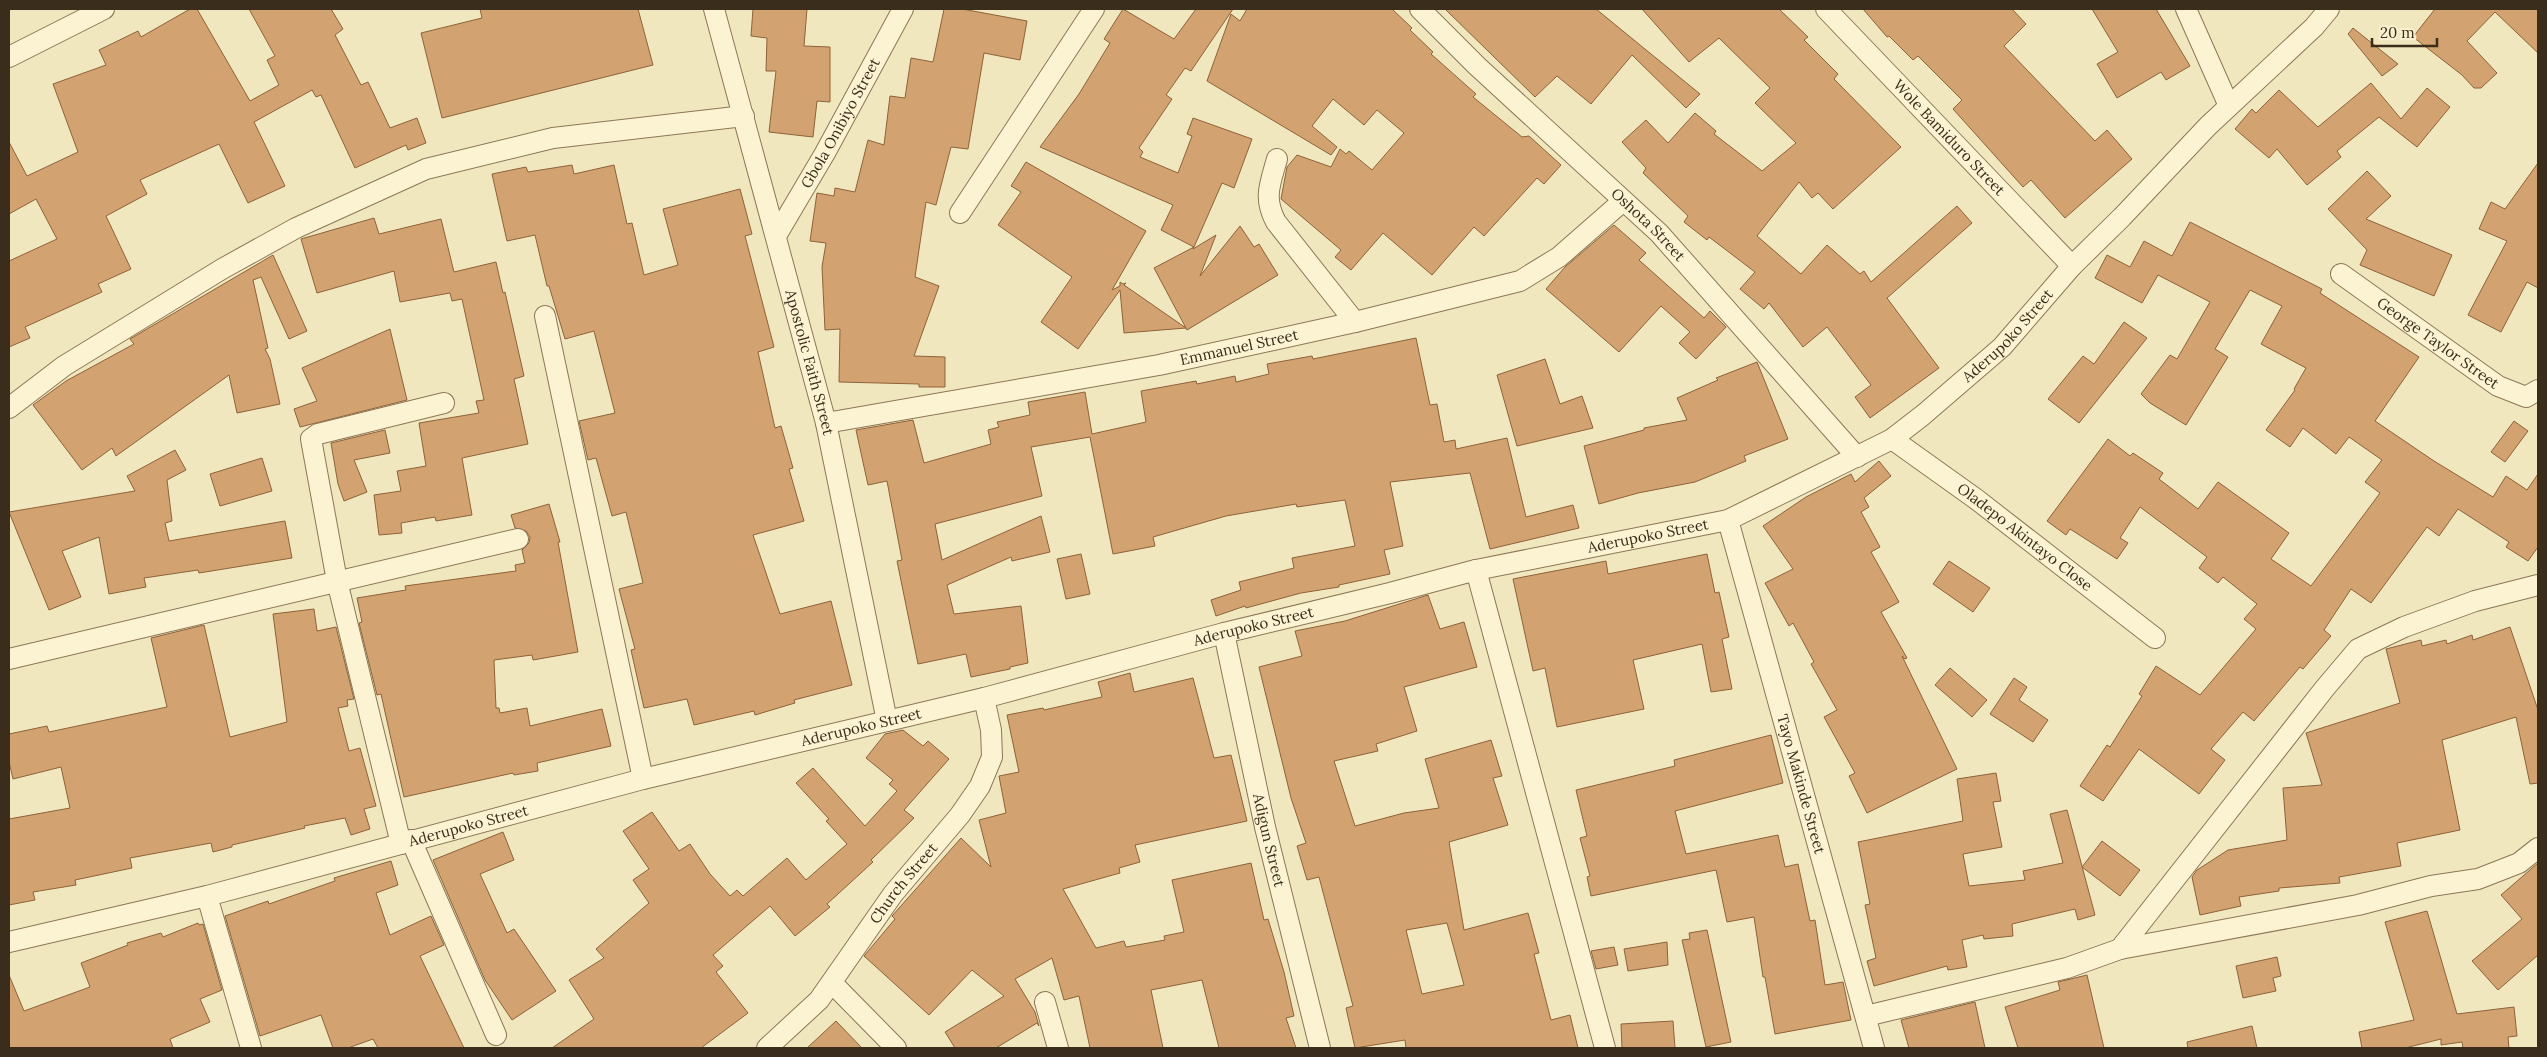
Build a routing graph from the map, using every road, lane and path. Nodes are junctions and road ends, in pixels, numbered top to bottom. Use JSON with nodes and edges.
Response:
{"nodes":[{"id":1,"x":104,"y":9,"type":"edge"},
{"id":2,"x":714,"y":9,"type":"edge"},
{"id":3,"x":902,"y":9,"type":"edge"},
{"id":4,"x":1094,"y":9,"type":"edge"},
{"id":5,"x":1420,"y":9,"type":"edge"},
{"id":6,"x":1826,"y":9,"type":"edge"},
{"id":7,"x":2186,"y":9,"type":"edge"},
{"id":8,"x":2329,"y":9,"type":"edge"},
{"id":9,"x":9,"y":57,"type":"edge"},
{"id":10,"x":2229,"y":106,"type":"junction"},
{"id":11,"x":744,"y":116,"type":"junction"},
{"id":12,"x":1277,"y":159,"type":"dead end"},
{"id":13,"x":1623,"y":201,"type":"junction"},
{"id":14,"x":960,"y":213,"type":"dead end"},
{"id":15,"x":776,"y":236,"type":"junction"},
{"id":16,"x":2072,"y":266,"type":"junction"},
{"id":17,"x":2341,"y":274,"type":"dead end"},
{"id":18,"x":545,"y":316,"type":"dead end"},
{"id":19,"x":1355,"y":322,"type":"junction"},
{"id":20,"x":2538,"y":390,"type":"edge"},
{"id":21,"x":444,"y":403,"type":"dead end"},
{"id":22,"x":9,"y":408,"type":"edge"},
{"id":23,"x":826,"y":423,"type":"junction"},
{"id":24,"x":1892,"y":438,"type":"junction"},
{"id":25,"x":1857,"y":457,"type":"junction"},
{"id":26,"x":1728,"y":520,"type":"junction"},
{"id":27,"x":518,"y":539,"type":"dead end"},
{"id":28,"x":1476,"y":570,"type":"junction"},
{"id":29,"x":337,"y":582,"type":"junction"},
{"id":30,"x":2538,"y":584,"type":"edge"},
{"id":31,"x":1224,"y":632,"type":"junction"},
{"id":32,"x":2155,"y":638,"type":"dead end"},
{"id":33,"x":9,"y":659,"type":"edge"},
{"id":34,"x":984,"y":698,"type":"junction"},
{"id":35,"x":888,"y":721,"type":"junction"},
{"id":36,"x":643,"y":779,"type":"junction"},
{"id":37,"x":406,"y":842,"type":"junction"},
{"id":38,"x":2538,"y":848,"type":"edge"},
{"id":39,"x":207,"y":896,"type":"junction"},
{"id":40,"x":9,"y":942,"type":"edge"},
{"id":41,"x":2120,"y":949,"type":"junction"},
{"id":42,"x":832,"y":983,"type":"junction"},
{"id":43,"x":1045,"y":1002,"type":"dead end"},
{"id":44,"x":1866,"y":1016,"type":"junction"},
{"id":45,"x":496,"y":1035,"type":"dead end"},
{"id":46,"x":251,"y":1048,"type":"edge"},
{"id":47,"x":767,"y":1048,"type":"edge"},
{"id":48,"x":896,"y":1048,"type":"edge"},
{"id":49,"x":1058,"y":1048,"type":"edge"},
{"id":50,"x":1320,"y":1048,"type":"edge"},
{"id":51,"x":1605,"y":1048,"type":"edge"},
{"id":52,"x":1874,"y":1048,"type":"edge"}],
"edges":[{"from":1,"to":9,"type":"street"},
{"from":2,"to":11,"type":"street","name":"Apostolic Faith Street"},
{"from":3,"to":15,"type":"street","name":"Gbola Onibiyo Street"},
{"from":4,"to":14,"type":"street"},
{"from":5,"to":13,"type":"street","name":"Oshota Street"},
{"from":6,"to":16,"type":"street","name":"Wole Bamiduro Street"},
{"from":7,"to":10,"type":"street"},
{"from":8,"to":10,"type":"street","name":"Aderupoko Street"},
{"from":10,"to":16,"type":"street","name":"Aderupoko Street"},
{"from":11,"to":15,"type":"street","name":"Apostolic Faith Street"},
{"from":11,"to":22,"type":"street"},
{"from":12,"to":19,"type":"street"},
{"from":13,"to":19,"type":"street","name":"Emmanuel Street"},
{"from":13,"to":25,"type":"street","name":"Oshota Street"},
{"from":15,"to":23,"type":"street","name":"Apostolic Faith Street"},
{"from":16,"to":24,"type":"street","name":"Aderupoko Street"},
{"from":17,"to":20,"type":"street","name":"George Taylor Street"},
{"from":18,"to":36,"type":"street"},
{"from":19,"to":23,"type":"street","name":"Emmanuel Street"},
{"from":21,"to":29,"type":"street"},
{"from":23,"to":35,"type":"street","name":"Apostolic Faith Street"},
{"from":24,"to":25,"type":"street","name":"Aderupoko Street"},
{"from":24,"to":32,"type":"street","name":"Oladepo Akintayo Close"},
{"from":25,"to":26,"type":"street","name":"Aderupoko Street"},
{"from":26,"to":28,"type":"street","name":"Aderupoko Street"},
{"from":26,"to":44,"type":"street","name":"Tayo Makinde Street"},
{"from":27,"to":29,"type":"street"},
{"from":28,"to":31,"type":"street","name":"Aderupoko Street"},
{"from":28,"to":51,"type":"street"},
{"from":29,"to":33,"type":"street"},
{"from":29,"to":37,"type":"street"},
{"from":30,"to":41,"type":"street"},
{"from":31,"to":34,"type":"street","name":"Aderupoko Street"},
{"from":31,"to":50,"type":"street","name":"Adigun Street"},
{"from":34,"to":35,"type":"street","name":"Aderupoko Street"},
{"from":34,"to":42,"type":"street","name":"Church Street"},
{"from":35,"to":36,"type":"street","name":"Aderupoko Street"},
{"from":36,"to":37,"type":"street","name":"Aderupoko Street"},
{"from":37,"to":39,"type":"street","name":"Aderupoko Street"},
{"from":37,"to":45,"type":"street"},
{"from":38,"to":41,"type":"street"},
{"from":39,"to":40,"type":"street","name":"Aderupoko Street"},
{"from":39,"to":46,"type":"street"},
{"from":41,"to":44,"type":"street"},
{"from":42,"to":47,"type":"street","name":"Church Street"},
{"from":42,"to":48,"type":"street"},
{"from":43,"to":49,"type":"street"},
{"from":44,"to":52,"type":"street","name":"Tayo Makinde Street"}]}
